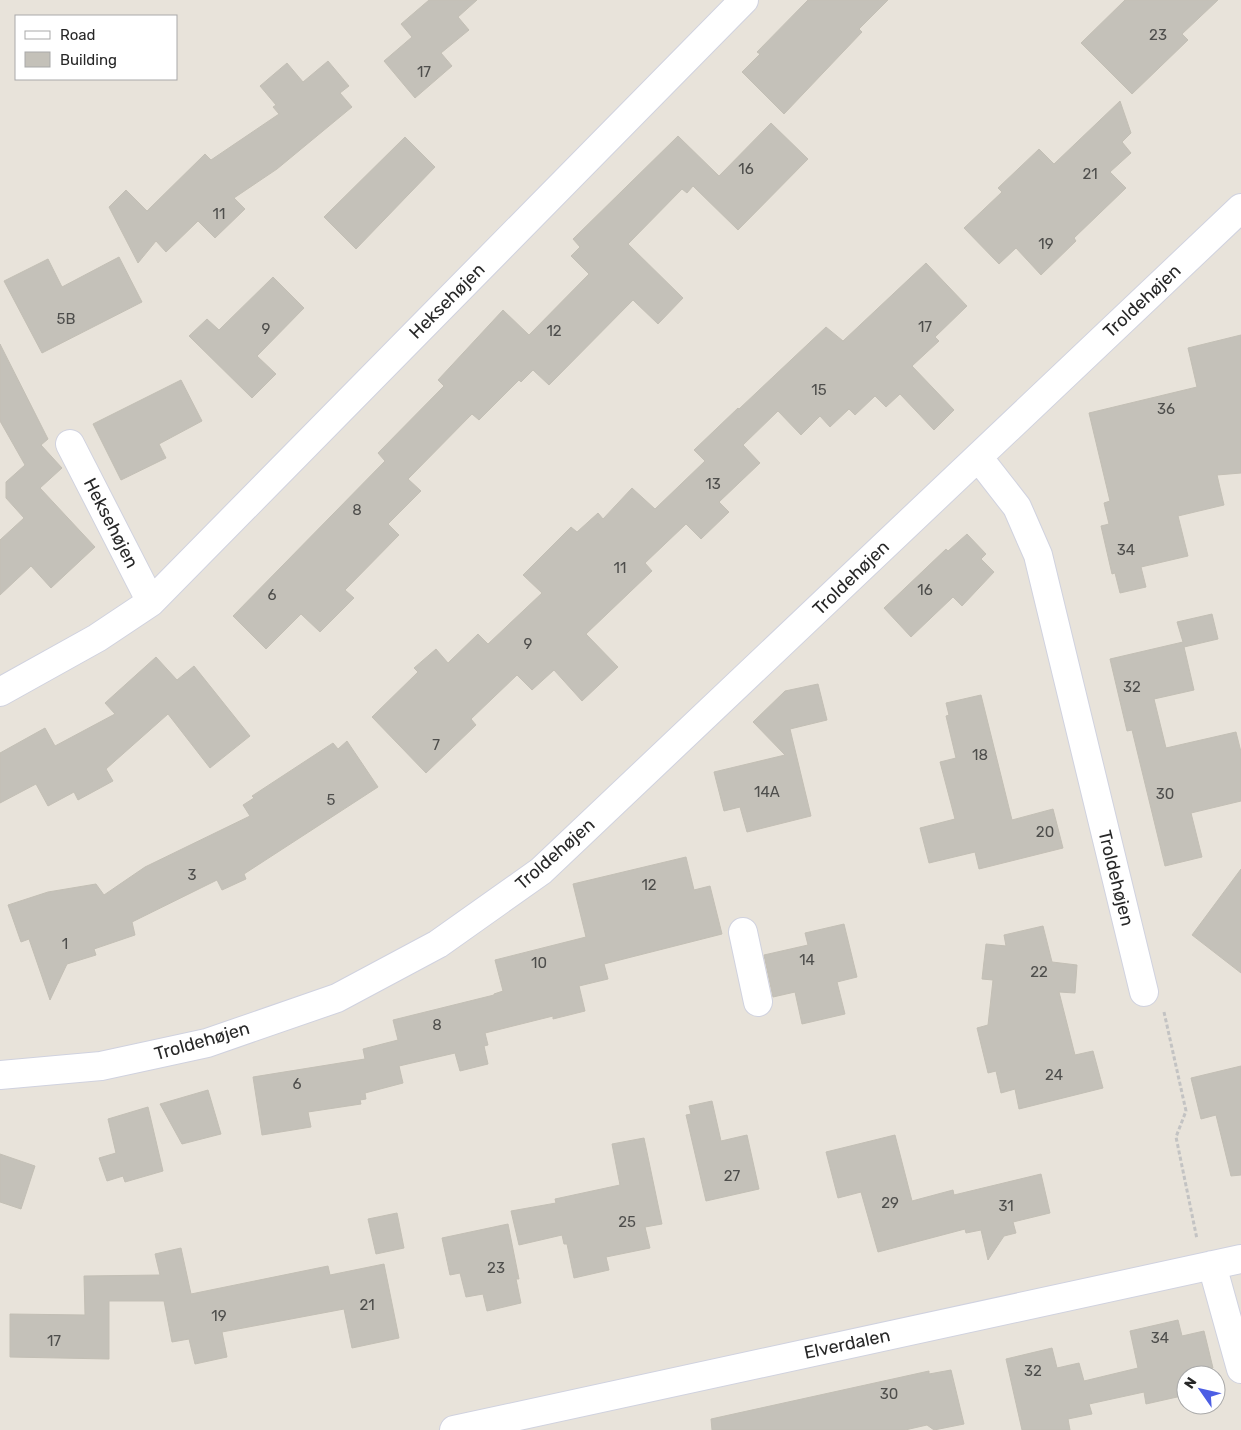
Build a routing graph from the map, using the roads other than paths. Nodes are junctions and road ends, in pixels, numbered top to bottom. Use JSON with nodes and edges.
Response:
{"nodes":[{"id":1,"x":744,"y":0,"type":"edge"},
{"id":2,"x":1241,"y":208,"type":"edge"},
{"id":3,"x":70,"y":444,"type":"dead end"},
{"id":4,"x":978,"y":457,"type":"junction"},
{"id":5,"x":151,"y":602,"type":"junction"},
{"id":6,"x":0,"y":692,"type":"edge"},
{"id":7,"x":743,"y":932,"type":"dead end"},
{"id":8,"x":1144,"y":992,"type":"road end"},
{"id":9,"x":758,"y":1002,"type":"dead end"},
{"id":10,"x":0,"y":1075,"type":"edge"},
{"id":11,"x":1241,"y":1259,"type":"edge"},
{"id":12,"x":1212,"y":1265,"type":"junction"},
{"id":13,"x":1241,"y":1370,"type":"edge"},
{"id":14,"x":454,"y":1430,"type":"edge"}],
"edges":[{"from":1,"to":5,"type":"street","name":"Heksehøjen"},
{"from":2,"to":4,"type":"street","name":"Troldehøjen"},
{"from":3,"to":5,"type":"street","name":"Heksehøjen"},
{"from":4,"to":8,"type":"street","name":"Troldehøjen"},
{"from":4,"to":10,"type":"street","name":"Troldehøjen"},
{"from":5,"to":6,"type":"street","name":"Heksehøjen"},
{"from":7,"to":9,"type":"street"},
{"from":11,"to":12,"type":"street","name":"Elverdalen"},
{"from":12,"to":13,"type":"street"},
{"from":12,"to":14,"type":"street","name":"Elverdalen"}]}
